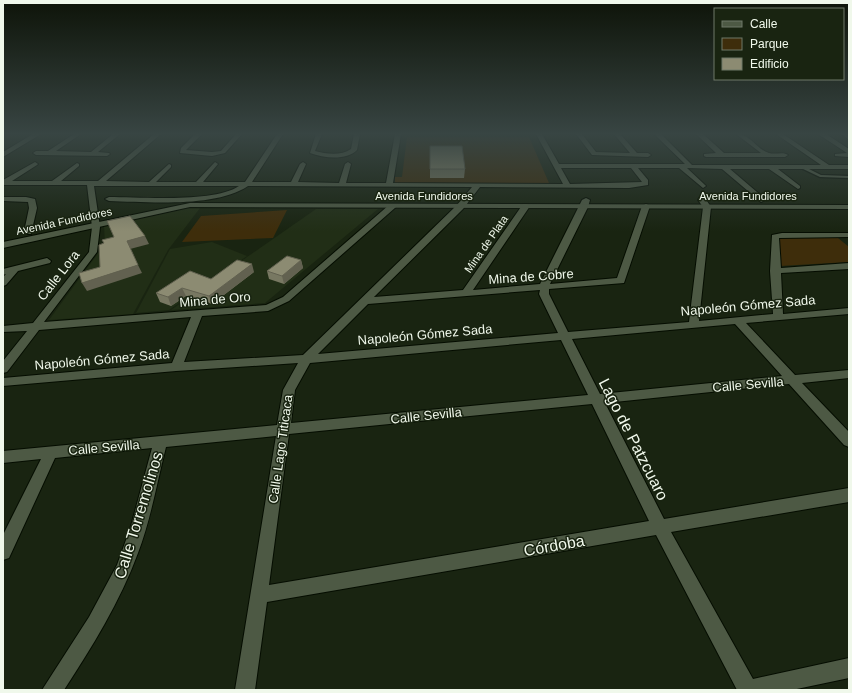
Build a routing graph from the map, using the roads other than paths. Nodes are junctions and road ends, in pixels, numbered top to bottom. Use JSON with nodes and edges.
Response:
{"nodes":[{"id":1,"x":31,"y":166,"type":"edge"},
{"id":2,"x":75,"y":166,"type":"edge"},
{"id":3,"x":120,"y":166,"type":"edge"},
{"id":4,"x":169,"y":166,"type":"dead end"},
{"id":5,"x":213,"y":166,"type":"edge"},
{"id":6,"x":259,"y":166,"type":"edge"},
{"id":7,"x":302,"y":166,"type":"edge"},
{"id":8,"x":347,"y":166,"type":"edge"},
{"id":9,"x":392,"y":166,"type":"edge"},
{"id":10,"x":556,"y":166,"type":"edge"},
{"id":11,"x":633,"y":166,"type":"edge"},
{"id":12,"x":680,"y":166,"type":"edge"},
{"id":13,"x":723,"y":166,"type":"edge"},
{"id":14,"x":739,"y":166,"type":"edge"},
{"id":15,"x":771,"y":167,"type":"junction"},
{"id":16,"x":802,"y":167,"type":"junction"},
{"id":17,"x":828,"y":167,"type":"joint"},
{"id":18,"x":849,"y":167,"type":"edge"},
{"id":19,"x":849,"y":177,"type":"edge"},
{"id":20,"x":4,"y":183,"type":"edge"},
{"id":21,"x":54,"y":183,"type":"junction"},
{"id":22,"x":90,"y":184,"type":"junction"},
{"id":23,"x":99,"y":184,"type":"junction"},
{"id":24,"x":150,"y":184,"type":"junction"},
{"id":25,"x":198,"y":184,"type":"junction"},
{"id":26,"x":247,"y":184,"type":"junction"},
{"id":27,"x":293,"y":184,"type":"junction"},
{"id":28,"x":342,"y":185,"type":"junction"},
{"id":29,"x":389,"y":185,"type":"junction"},
{"id":30,"x":478,"y":185,"type":"junction"},
{"id":31,"x":567,"y":185,"type":"junction"},
{"id":32,"x":703,"y":186,"type":"dead end"},
{"id":33,"x":798,"y":187,"type":"dead end"},
{"id":34,"x":3,"y":199,"type":"edge"},
{"id":35,"x":109,"y":199,"type":"dead end"},
{"id":36,"x":761,"y":200,"type":"junction"},
{"id":37,"x":849,"y":201,"type":"edge"},
{"id":38,"x":190,"y":203,"type":"junction"},
{"id":39,"x":463,"y":203,"type":"junction"},
{"id":40,"x":585,"y":203,"type":"junction"},
{"id":41,"x":705,"y":203,"type":"junction"},
{"id":42,"x":526,"y":206,"type":"junction"},
{"id":43,"x":646,"y":206,"type":"junction"},
{"id":44,"x":392,"y":207,"type":"junction"},
{"id":45,"x":849,"y":207,"type":"edge"},
{"id":46,"x":95,"y":222,"type":"junction"},
{"id":47,"x":28,"y":232,"type":"junction"},
{"id":48,"x":849,"y":235,"type":"edge"},
{"id":49,"x":3,"y":237,"type":"edge"},
{"id":50,"x":3,"y":245,"type":"edge"},
{"id":51,"x":47,"y":261,"type":"dead end"},
{"id":52,"x":849,"y":266,"type":"edge"},
{"id":53,"x":15,"y":269,"type":"junction"},
{"id":54,"x":775,"y":271,"type":"junction"},
{"id":55,"x":3,"y":272,"type":"edge"},
{"id":56,"x":3,"y":283,"type":"edge"},
{"id":57,"x":543,"y":288,"type":"junction"},
{"id":58,"x":465,"y":294,"type":"junction"},
{"id":59,"x":365,"y":301,"type":"junction"},
{"id":60,"x":849,"y":311,"type":"edge"},
{"id":61,"x":197,"y":315,"type":"junction"},
{"id":62,"x":778,"y":317,"type":"junction"},
{"id":63,"x":738,"y":320,"type":"junction"},
{"id":64,"x":694,"y":323,"type":"junction"},
{"id":65,"x":34,"y":327,"type":"junction"},
{"id":66,"x":3,"y":329,"type":"edge"},
{"id":67,"x":563,"y":335,"type":"junction"},
{"id":68,"x":306,"y":359,"type":"junction"},
{"id":69,"x":176,"y":367,"type":"junction"},
{"id":70,"x":3,"y":369,"type":"edge"},
{"id":71,"x":849,"y":374,"type":"edge"},
{"id":72,"x":792,"y":380,"type":"junction"},
{"id":73,"x":3,"y":382,"type":"edge"},
{"id":74,"x":595,"y":399,"type":"junction"},
{"id":75,"x":284,"y":429,"type":"junction"},
{"id":76,"x":849,"y":441,"type":"edge"},
{"id":77,"x":161,"y":442,"type":"junction"},
{"id":78,"x":51,"y":452,"type":"junction"},
{"id":79,"x":3,"y":457,"type":"edge"},
{"id":80,"x":849,"y":495,"type":"edge"},
{"id":81,"x":660,"y":527,"type":"junction"},
{"id":82,"x":3,"y":552,"type":"edge"},
{"id":83,"x":258,"y":595,"type":"junction"},
{"id":84,"x":849,"y":668,"type":"edge"},
{"id":85,"x":52,"y":690,"type":"edge"},
{"id":86,"x":245,"y":690,"type":"edge"},
{"id":87,"x":747,"y":690,"type":"edge"}],
"edges":[{"from":1,"to":20,"type":"street"},
{"from":2,"to":21,"type":"street"},
{"from":3,"to":23,"type":"street"},
{"from":4,"to":24,"type":"street"},
{"from":5,"to":25,"type":"street"},
{"from":6,"to":26,"type":"street"},
{"from":7,"to":27,"type":"street"},
{"from":8,"to":28,"type":"street"},
{"from":9,"to":29,"type":"street"},
{"from":10,"to":31,"type":"street"},
{"from":11,"to":31,"type":"street"},
{"from":12,"to":32,"type":"street"},
{"from":13,"to":36,"type":"street"},
{"from":14,"to":15,"type":"street"},
{"from":15,"to":16,"type":"street"},
{"from":15,"to":33,"type":"street"},
{"from":16,"to":17,"type":"street"},
{"from":16,"to":19,"type":"lane"},
{"from":17,"to":18,"type":"street"},
{"from":20,"to":21,"type":"street"},
{"from":21,"to":22,"type":"street"},
{"from":22,"to":23,"type":"street"},
{"from":22,"to":46,"type":"street","name":"Calle Lora"},
{"from":23,"to":24,"type":"street"},
{"from":24,"to":25,"type":"street"},
{"from":25,"to":26,"type":"street"},
{"from":26,"to":27,"type":"street"},
{"from":26,"to":38,"type":"street"},
{"from":27,"to":28,"type":"street"},
{"from":28,"to":29,"type":"street"},
{"from":29,"to":30,"type":"street"},
{"from":30,"to":31,"type":"street"},
{"from":30,"to":39,"type":"street","name":"Calle Lago Titicaca"},
{"from":34,"to":47,"type":"street"},
{"from":35,"to":38,"type":"street"},
{"from":36,"to":37,"type":"street","name":"Avenida Fundidores"},
{"from":36,"to":41,"type":"street","name":"Avenida Fundidores"},
{"from":38,"to":39,"type":"street","name":"Avenida Fundidores"},
{"from":38,"to":44,"type":"street","name":"Avenida Fundidores"},
{"from":38,"to":46,"type":"street","name":"Avenida Fundidores"},
{"from":39,"to":40,"type":"street","name":"Avenida Fundidores"},
{"from":39,"to":42,"type":"street","name":"Avenida Fundidores"},
{"from":39,"to":44,"type":"street","name":"Avenida Fundidores"},
{"from":39,"to":59,"type":"street","name":"Calle Lago Titicaca"},
{"from":40,"to":41,"type":"street","name":"Avenida Fundidores"},
{"from":40,"to":42,"type":"street","name":"Avenida Fundidores"},
{"from":40,"to":43,"type":"street","name":"Avenida Fundidores"},
{"from":40,"to":57,"type":"street"},
{"from":41,"to":43,"type":"street","name":"Avenida Fundidores"},
{"from":41,"to":45,"type":"street","name":"Avenida Fundidores"},
{"from":41,"to":64,"type":"street"},
{"from":42,"to":58,"type":"street","name":"Mina de Plata"},
{"from":43,"to":57,"type":"street","name":"Mina de Cobre"},
{"from":44,"to":61,"type":"street","name":"Mina de Oro"},
{"from":46,"to":47,"type":"street","name":"Avenida Fundidores"},
{"from":46,"to":50,"type":"street","name":"Avenida Fundidores"},
{"from":46,"to":65,"type":"street","name":"Calle Lora"},
{"from":47,"to":49,"type":"street","name":"Avenida Fundidores"},
{"from":48,"to":54,"type":"street"},
{"from":51,"to":53,"type":"street"},
{"from":52,"to":54,"type":"street"},
{"from":53,"to":55,"type":"street"},
{"from":53,"to":56,"type":"street"},
{"from":54,"to":62,"type":"street"},
{"from":57,"to":58,"type":"street","name":"Mina de Cobre"},
{"from":57,"to":67,"type":"street","name":"Lago de Patzcuaro"},
{"from":58,"to":59,"type":"street","name":"Mina de Cobre"},
{"from":59,"to":68,"type":"street","name":"Calle Lago Titicaca"},
{"from":60,"to":62,"type":"street","name":"Napoleón Gómez Sada"},
{"from":61,"to":65,"type":"street","name":"Mina de Oro"},
{"from":61,"to":69,"type":"street"},
{"from":62,"to":63,"type":"street","name":"Napoleón Gómez Sada"},
{"from":63,"to":64,"type":"street","name":"Napoleón Gómez Sada"},
{"from":63,"to":72,"type":"street"},
{"from":64,"to":67,"type":"street","name":"Napoleón Gómez Sada"},
{"from":65,"to":66,"type":"street","name":"Mina de Oro"},
{"from":65,"to":70,"type":"street","name":"Calle Lora"},
{"from":67,"to":68,"type":"street","name":"Napoleón Gómez Sada"},
{"from":67,"to":74,"type":"street","name":"Lago de Patzcuaro"},
{"from":68,"to":69,"type":"street","name":"Napoleón Gómez Sada"},
{"from":68,"to":75,"type":"street","name":"Calle Lago Titicaca"},
{"from":69,"to":73,"type":"street","name":"Napoleón Gómez Sada"},
{"from":71,"to":72,"type":"street","name":"Calle Sevilla"},
{"from":72,"to":74,"type":"street","name":"Calle Sevilla"},
{"from":72,"to":76,"type":"street"},
{"from":74,"to":75,"type":"street","name":"Calle Sevilla"},
{"from":74,"to":81,"type":"street","name":"Lago de Patzcuaro"},
{"from":75,"to":77,"type":"street","name":"Calle Sevilla"},
{"from":75,"to":83,"type":"street","name":"Calle Lago Titicaca"},
{"from":77,"to":78,"type":"street","name":"Calle Sevilla"},
{"from":77,"to":85,"type":"street","name":"Calle Torremolinos"},
{"from":78,"to":79,"type":"street","name":"Calle Sevilla"},
{"from":78,"to":82,"type":"street"},
{"from":80,"to":81,"type":"street","name":"Córdoba"},
{"from":81,"to":83,"type":"street","name":"Córdoba"},
{"from":81,"to":87,"type":"street","name":"Lago de Patzcuaro"},
{"from":83,"to":86,"type":"street","name":"Calle Lago Titicaca"},
{"from":84,"to":87,"type":"street"}]}
